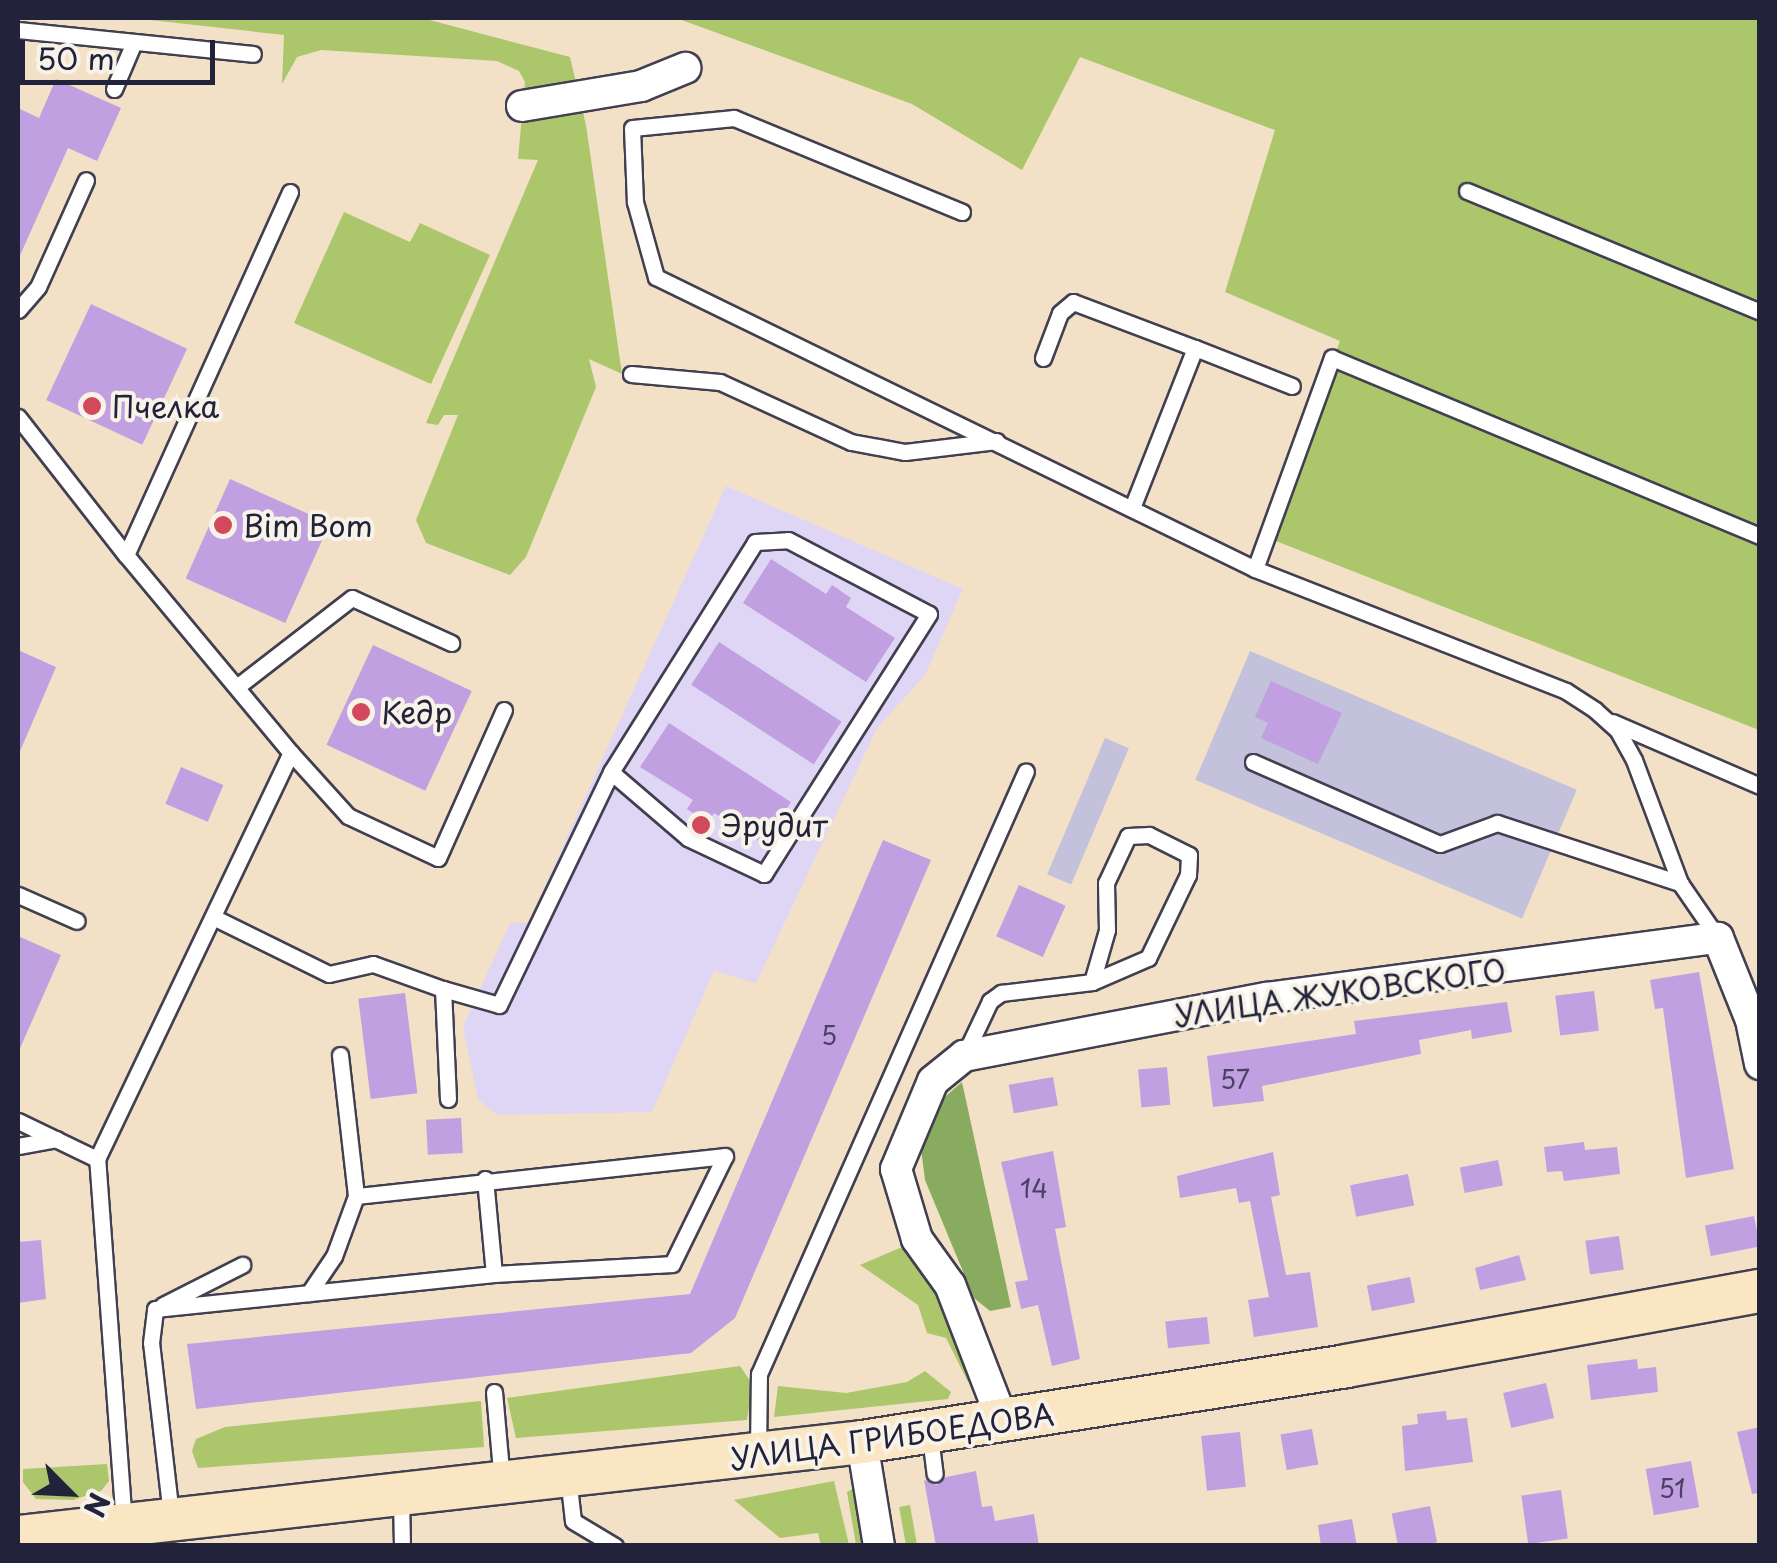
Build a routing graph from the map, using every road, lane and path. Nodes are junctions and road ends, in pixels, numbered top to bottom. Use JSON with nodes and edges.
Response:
{"nodes":[{"id":1,"x":18,"y":30,"type":"edge"},
{"id":2,"x":134,"y":42,"type":"junction"},
{"id":3,"x":253,"y":54,"type":"dead end"},
{"id":4,"x":685,"y":68,"type":"dead end"},
{"id":5,"x":114,"y":89,"type":"dead end"},
{"id":6,"x":522,"y":106,"type":"dead end"},
{"id":7,"x":86,"y":180,"type":"dead end"},
{"id":8,"x":290,"y":192,"type":"dead end"},
{"id":9,"x":1467,"y":192,"type":"dead end"},
{"id":10,"x":962,"y":212,"type":"dead end"},
{"id":11,"x":18,"y":310,"type":"edge"},
{"id":12,"x":1760,"y":312,"type":"edge"},
{"id":13,"x":1195,"y":348,"type":"junction"},
{"id":14,"x":1043,"y":358,"type":"dead end"},
{"id":15,"x":631,"y":374,"type":"dead end"},
{"id":16,"x":1292,"y":386,"type":"dead end"},
{"id":17,"x":21,"y":421,"type":"edge"},
{"id":18,"x":996,"y":441,"type":"junction"},
{"id":19,"x":18,"y":445,"type":"edge"},
{"id":20,"x":1132,"y":508,"type":"junction"},
{"id":21,"x":1760,"y":536,"type":"edge"},
{"id":22,"x":126,"y":554,"type":"junction"},
{"id":23,"x":1255,"y":568,"type":"junction"},
{"id":24,"x":451,"y":643,"type":"dead end"},
{"id":25,"x":238,"y":686,"type":"junction"},
{"id":26,"x":504,"y":710,"type":"dead end"},
{"id":27,"x":1606,"y":720,"type":"junction"},
{"id":28,"x":291,"y":753,"type":"junction"},
{"id":29,"x":1254,"y":762,"type":"dead end"},
{"id":30,"x":1026,"y":771,"type":"dead end"},
{"id":31,"x":611,"y":772,"type":"junction"},
{"id":32,"x":1760,"y":786,"type":"edge"},
{"id":33,"x":1680,"y":883,"type":"junction"},
{"id":34,"x":18,"y":895,"type":"edge"},
{"id":35,"x":213,"y":917,"type":"junction"},
{"id":36,"x":77,"y":921,"type":"dead end"},
{"id":37,"x":1718,"y":938,"type":"junction"},
{"id":38,"x":1092,"y":982,"type":"junction"},
{"id":39,"x":443,"y":989,"type":"junction"},
{"id":40,"x":1755,"y":1020,"type":"edge"},
{"id":41,"x":340,"y":1055,"type":"dead end"},
{"id":42,"x":964,"y":1056,"type":"junction"},
{"id":43,"x":1760,"y":1064,"type":"edge"},
{"id":44,"x":448,"y":1099,"type":"dead end"},
{"id":45,"x":18,"y":1121,"type":"edge"},
{"id":46,"x":56,"y":1139,"type":"junction"},
{"id":47,"x":18,"y":1146,"type":"edge"},
{"id":48,"x":97,"y":1159,"type":"junction"},
{"id":49,"x":485,"y":1180,"type":"junction"},
{"id":50,"x":356,"y":1196,"type":"junction"},
{"id":51,"x":242,"y":1265,"type":"dead end"},
{"id":52,"x":494,"y":1274,"type":"junction"},
{"id":53,"x":1760,"y":1290,"type":"edge"},
{"id":54,"x":309,"y":1293,"type":"junction"},
{"id":55,"x":155,"y":1309,"type":"junction"},
{"id":56,"x":494,"y":1392,"type":"dead end"},
{"id":57,"x":1003,"y":1422,"type":"junction"},
{"id":58,"x":929,"y":1432,"type":"junction"},
{"id":59,"x":862,"y":1442,"type":"junction"},
{"id":60,"x":758,"y":1456,"type":"junction"},
{"id":61,"x":935,"y":1474,"type":"dead end"},
{"id":62,"x":568,"y":1477,"type":"junction"},
{"id":63,"x":502,"y":1484,"type":"junction"},
{"id":64,"x":401,"y":1498,"type":"junction"},
{"id":65,"x":172,"y":1523,"type":"junction"},
{"id":66,"x":99,"y":1534,"type":"edge"},
{"id":67,"x":18,"y":1537,"type":"edge"},
{"id":68,"x":402,"y":1546,"type":"edge"},
{"id":69,"x":614,"y":1546,"type":"edge"},
{"id":70,"x":879,"y":1546,"type":"edge"}],
"edges":[{"from":1,"to":2,"type":"lane"},
{"from":2,"to":3,"type":"lane"},
{"from":2,"to":5,"type":"lane"},
{"from":4,"to":6,"type":"street"},
{"from":7,"to":11,"type":"lane"},
{"from":8,"to":22,"type":"lane"},
{"from":9,"to":12,"type":"lane"},
{"from":10,"to":18,"type":"lane"},
{"from":13,"to":14,"type":"lane"},
{"from":13,"to":16,"type":"lane"},
{"from":13,"to":20,"type":"lane"},
{"from":15,"to":18,"type":"lane"},
{"from":17,"to":19,"type":"lane"},
{"from":17,"to":22,"type":"lane"},
{"from":18,"to":20,"type":"lane"},
{"from":20,"to":23,"type":"lane"},
{"from":21,"to":23,"type":"lane"},
{"from":22,"to":25,"type":"lane"},
{"from":23,"to":27,"type":"lane"},
{"from":24,"to":25,"type":"lane"},
{"from":25,"to":28,"type":"lane"},
{"from":26,"to":28,"type":"lane"},
{"from":27,"to":32,"type":"lane"},
{"from":27,"to":33,"type":"lane"},
{"from":28,"to":35,"type":"lane"},
{"from":29,"to":33,"type":"lane"},
{"from":30,"to":60,"type":"lane"},
{"from":31,"to":31,"type":"lane"},
{"from":31,"to":39,"type":"lane"},
{"from":33,"to":37,"type":"lane"},
{"from":34,"to":36,"type":"lane"},
{"from":35,"to":39,"type":"lane"},
{"from":35,"to":48,"type":"lane"},
{"from":37,"to":40,"type":"street"},
{"from":37,"to":42,"type":"street","name":"УЛИЦА ЖУКОВСКОГО"},
{"from":38,"to":38,"type":"lane"},
{"from":38,"to":42,"type":"lane"},
{"from":39,"to":44,"type":"lane"},
{"from":40,"to":43,"type":"street"},
{"from":41,"to":50,"type":"lane"},
{"from":42,"to":57,"type":"street"},
{"from":45,"to":46,"type":"lane"},
{"from":46,"to":47,"type":"lane"},
{"from":46,"to":48,"type":"lane"},
{"from":48,"to":66,"type":"lane"},
{"from":49,"to":50,"type":"lane"},
{"from":49,"to":52,"type":"lane"},
{"from":49,"to":52,"type":"lane"},
{"from":50,"to":54,"type":"lane"},
{"from":51,"to":55,"type":"lane"},
{"from":52,"to":54,"type":"lane"},
{"from":53,"to":57,"type":"street","name":"УЛИЦА ГРИБОЕДОВА"},
{"from":54,"to":55,"type":"lane"},
{"from":55,"to":65,"type":"lane"},
{"from":56,"to":63,"type":"lane"},
{"from":57,"to":58,"type":"street","name":"УЛИЦА ГРИБОЕДОВА"},
{"from":58,"to":59,"type":"street","name":"УЛИЦА ГРИБОЕДОВА"},
{"from":58,"to":61,"type":"lane"},
{"from":59,"to":60,"type":"street","name":"УЛИЦА ГРИБОЕДОВА"},
{"from":59,"to":70,"type":"street"},
{"from":60,"to":62,"type":"street","name":"УЛИЦА ГРИБОЕДОВА"},
{"from":62,"to":63,"type":"street","name":"УЛИЦА ГРИБОЕДОВА"},
{"from":62,"to":69,"type":"lane"},
{"from":63,"to":64,"type":"street","name":"УЛИЦА ГРИБОЕДОВА"},
{"from":64,"to":65,"type":"street","name":"УЛИЦА ГРИБОЕДОВА"},
{"from":64,"to":68,"type":"lane"},
{"from":65,"to":66,"type":"street","name":"УЛИЦА ГРИБОЕДОВА"},
{"from":66,"to":67,"type":"street","name":"УЛИЦА ГРИБОЕДОВА"}]}
